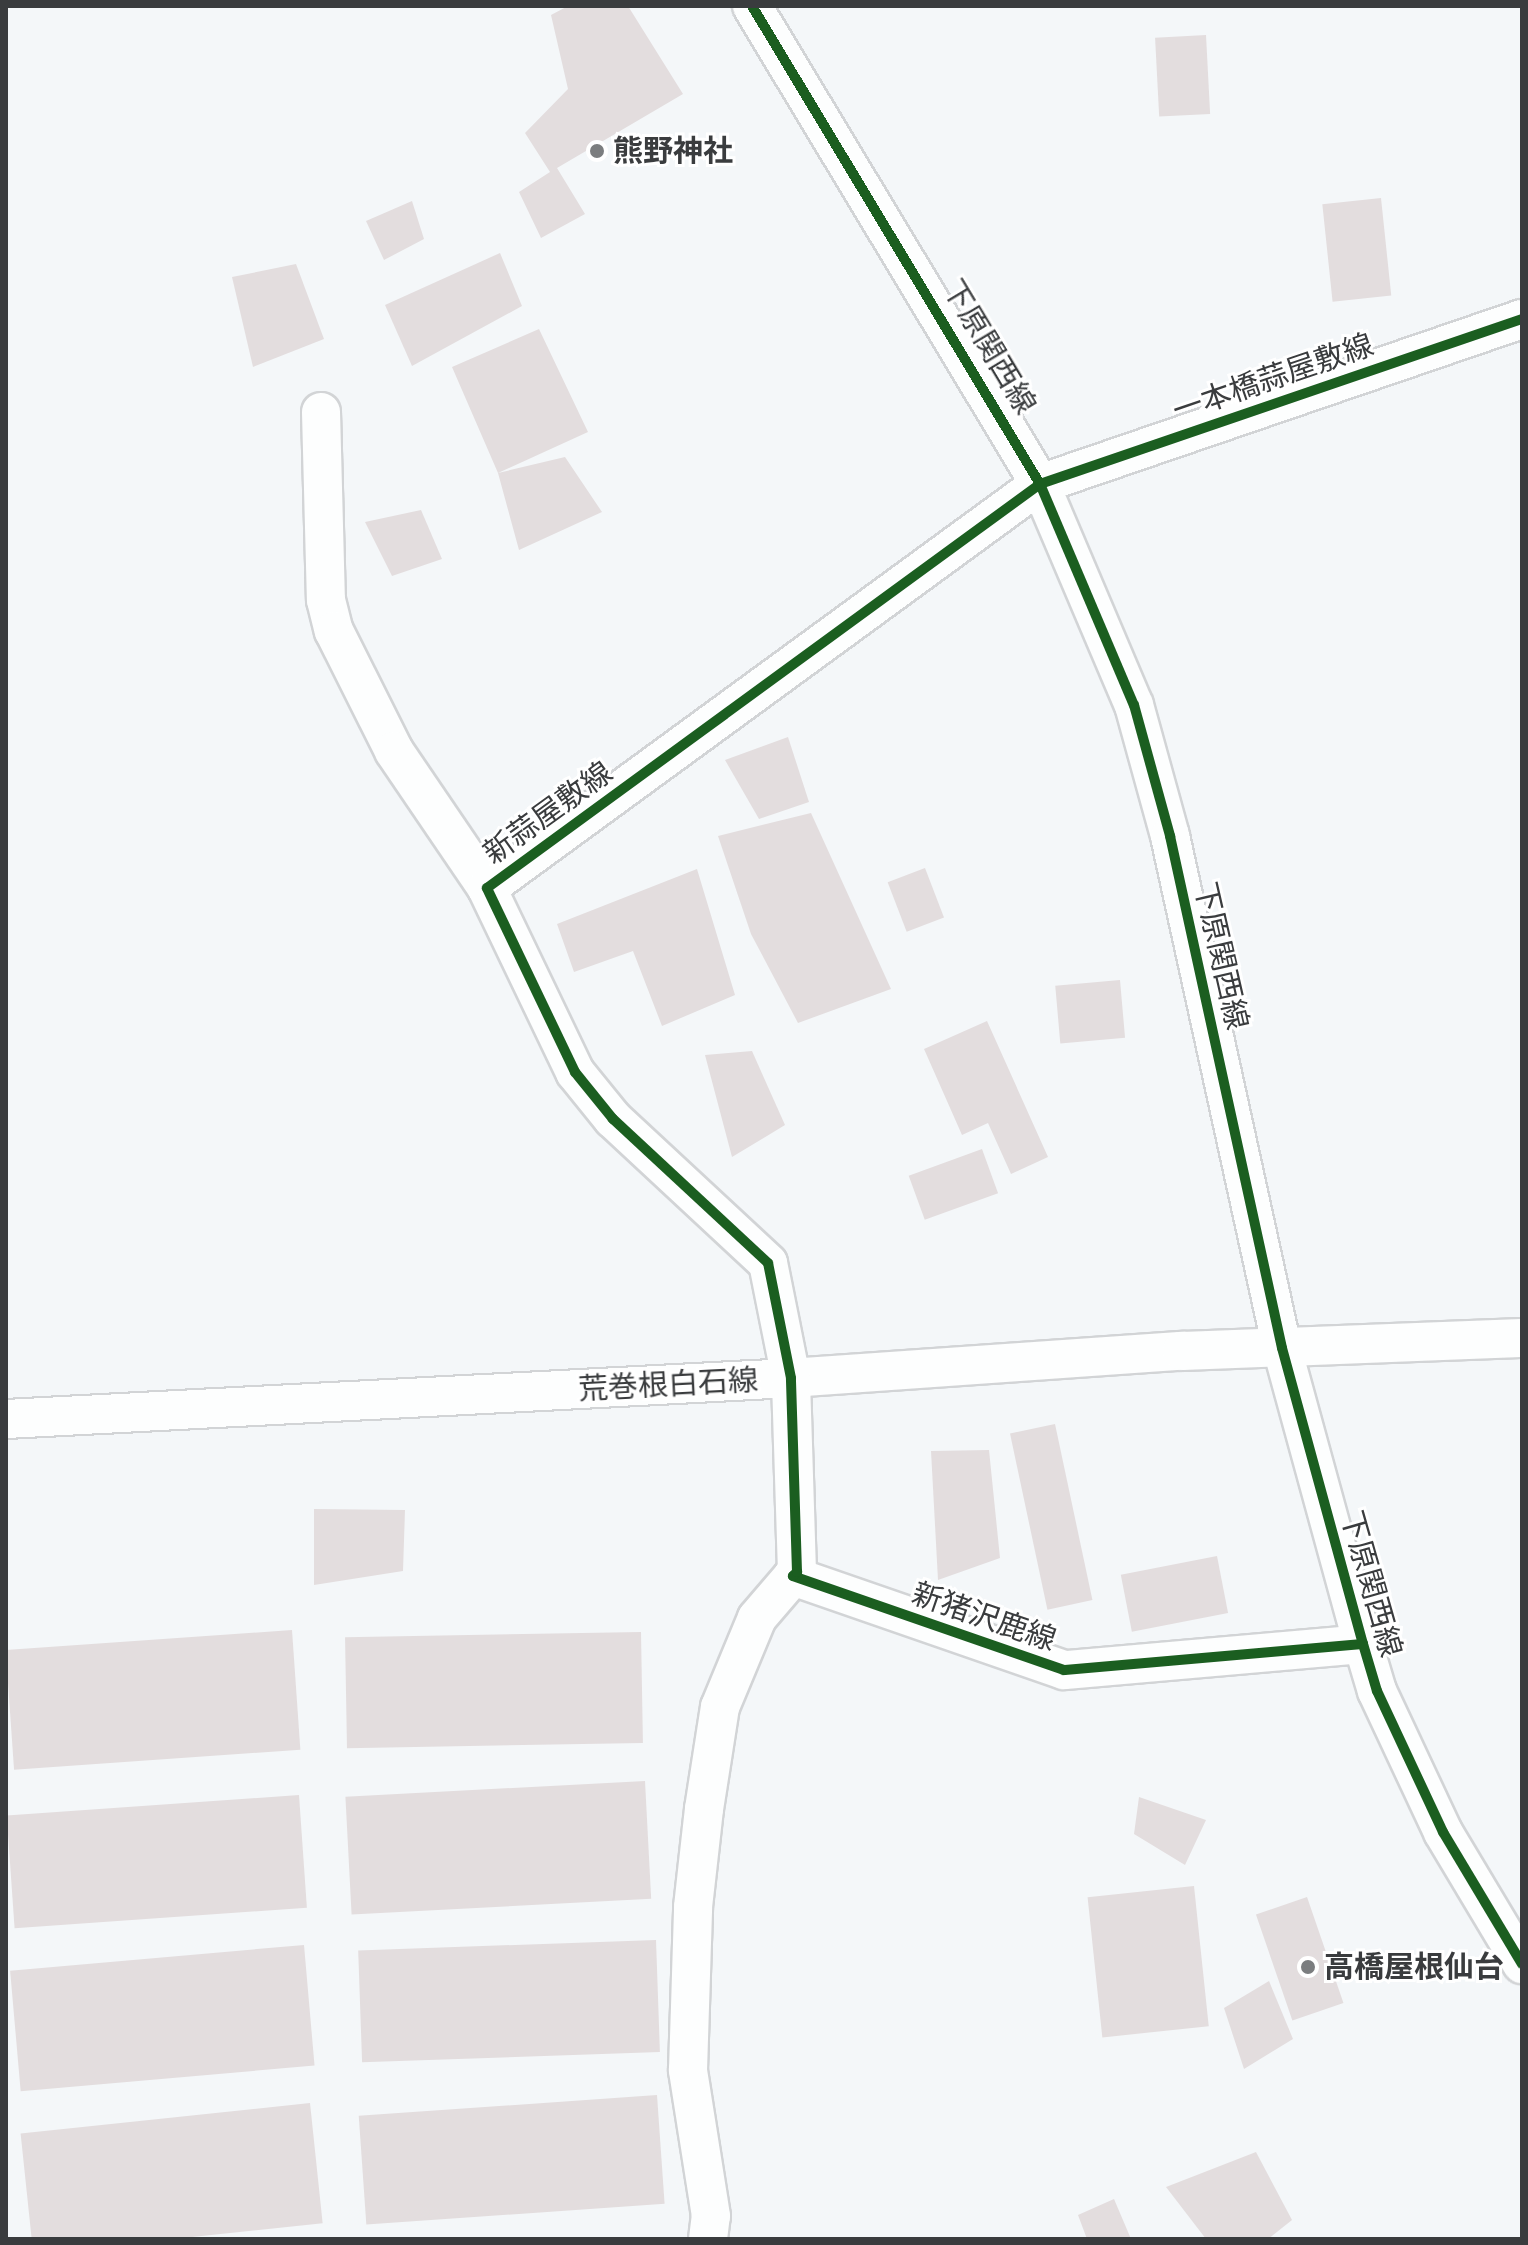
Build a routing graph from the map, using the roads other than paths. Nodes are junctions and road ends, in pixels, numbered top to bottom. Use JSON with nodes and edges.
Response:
{"nodes":[{"id":1,"x":752,"y":6,"type":"edge"},
{"id":2,"x":1522,"y":319,"type":"edge"},
{"id":3,"x":321,"y":412,"type":"dead end"},
{"id":4,"x":1040,"y":484,"type":"junction"},
{"id":5,"x":487,"y":888,"type":"junction"},
{"id":6,"x":1522,"y":1338,"type":"edge"},
{"id":7,"x":1282,"y":1348,"type":"junction"},
{"id":8,"x":791,"y":1378,"type":"junction"},
{"id":9,"x":6,"y":1419,"type":"edge"},
{"id":10,"x":793,"y":1576,"type":"junction"},
{"id":11,"x":1363,"y":1644,"type":"junction"},
{"id":12,"x":1522,"y":1964,"type":"edge"},
{"id":13,"x":708,"y":2239,"type":"edge"}],
"edges":[{"from":1,"to":4,"type":"street","name":"下原関西線"},
{"from":2,"to":4,"type":"street","name":"一本橋蒜屋敷線"},
{"from":3,"to":5,"type":"street"},
{"from":4,"to":5,"type":"street","name":"新蒜屋敷線"},
{"from":4,"to":7,"type":"street","name":"下原関西線"},
{"from":5,"to":8,"type":"street","name":"新蒜屋敷線"},
{"from":6,"to":7,"type":"street","name":"荒巻根白石線"},
{"from":7,"to":8,"type":"street","name":"荒巻根白石線"},
{"from":7,"to":11,"type":"street","name":"下原関西線"},
{"from":8,"to":9,"type":"street","name":"荒巻根白石線"},
{"from":8,"to":10,"type":"street"},
{"from":10,"to":11,"type":"street","name":"新猪沢鹿線"},
{"from":10,"to":13,"type":"street"},
{"from":11,"to":12,"type":"street","name":"下原関西線"}]}
